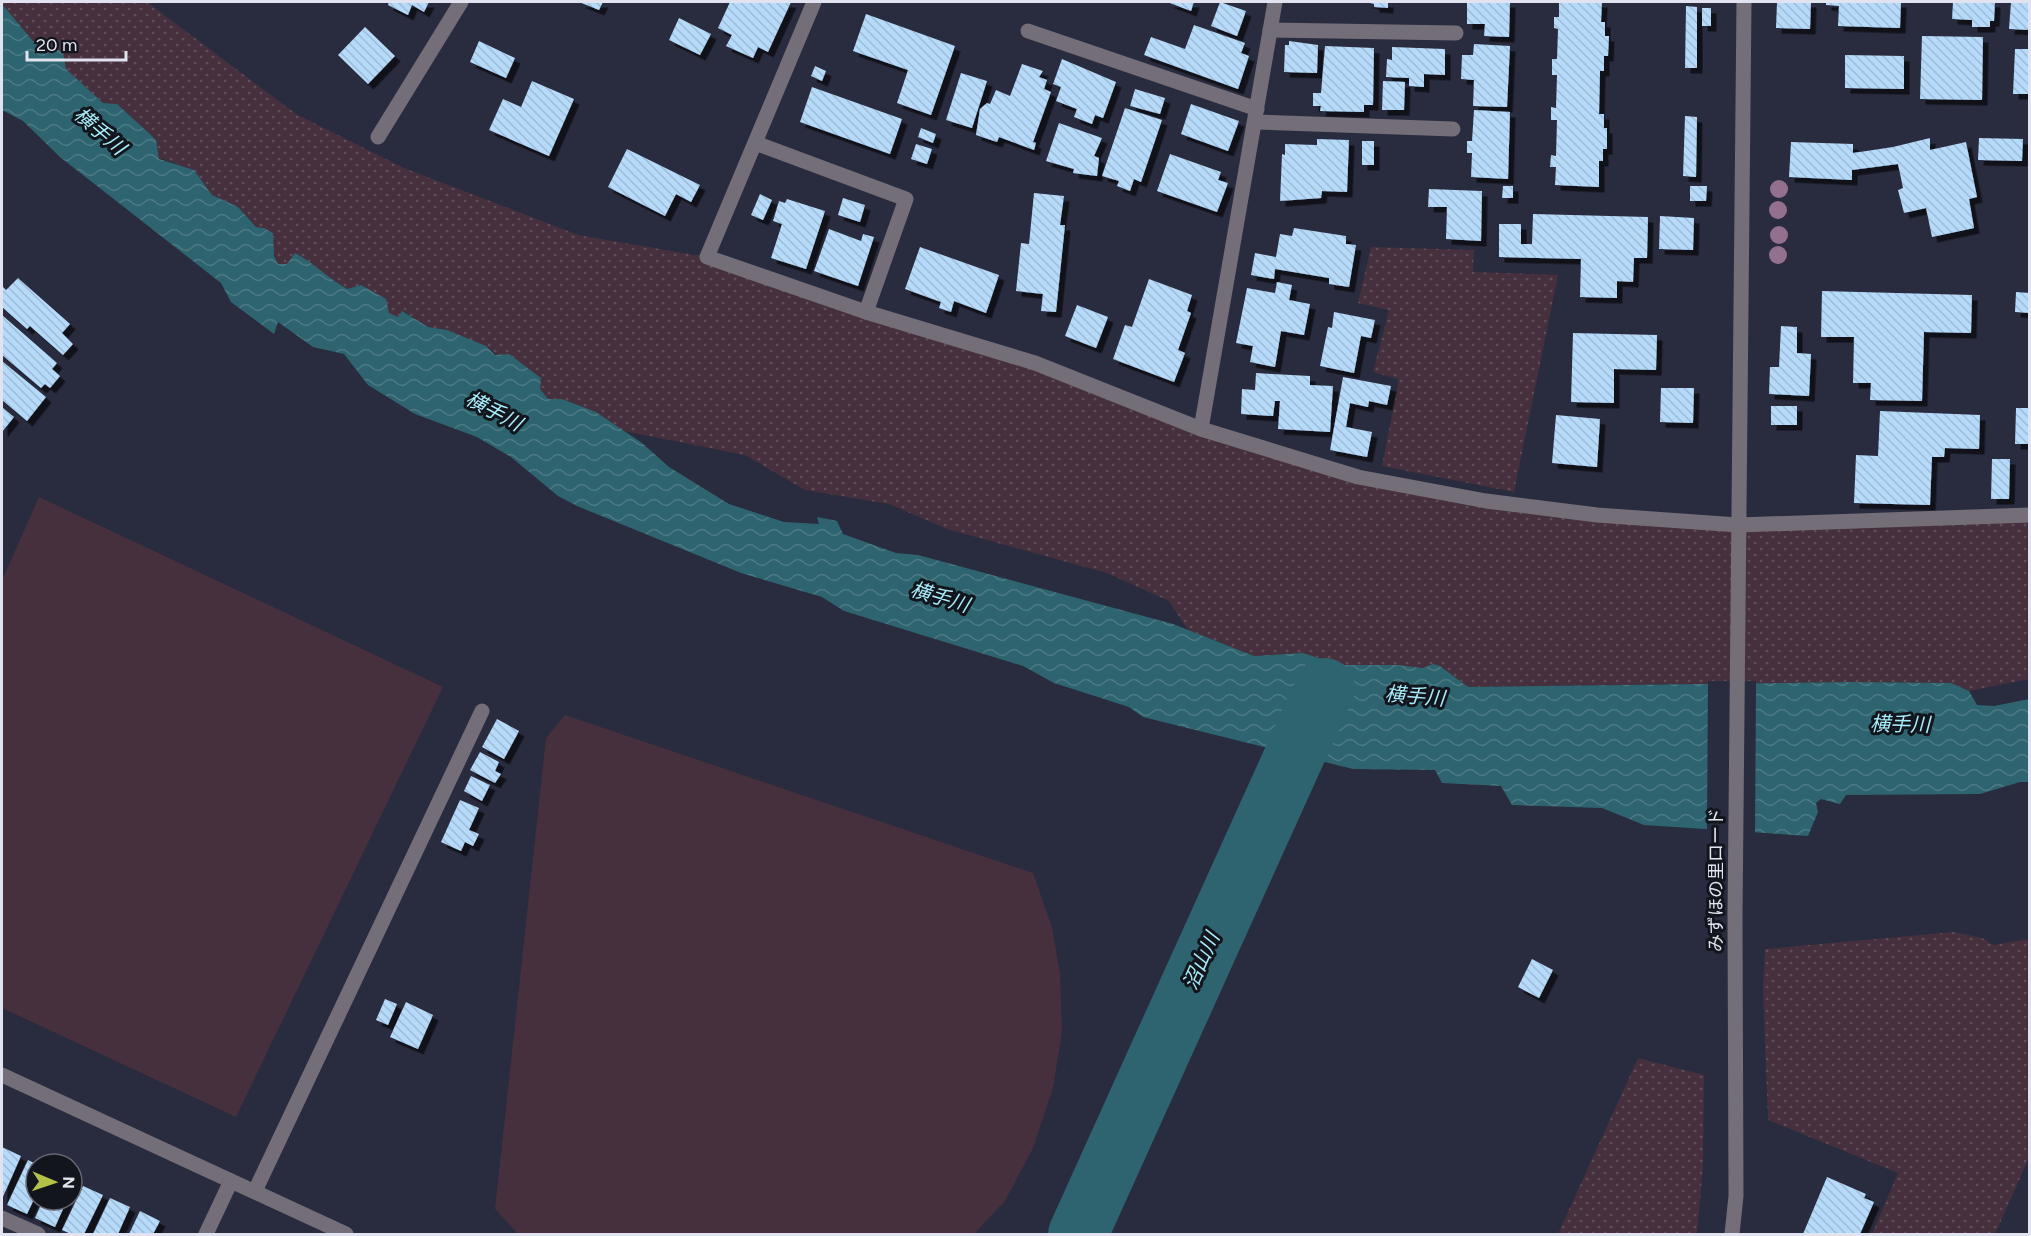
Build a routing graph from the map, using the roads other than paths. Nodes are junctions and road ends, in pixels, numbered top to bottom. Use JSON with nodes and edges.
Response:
{"nodes":[{"id":1,"x":461,"y":2,"type":"edge"},
{"id":2,"x":814,"y":2,"type":"edge"},
{"id":3,"x":1275,"y":2,"type":"edge"},
{"id":4,"x":1743,"y":2,"type":"edge"},
{"id":5,"x":1270,"y":30,"type":"junction"},
{"id":6,"x":1028,"y":31,"type":"dead end"},
{"id":7,"x":1456,"y":33,"type":"dead end"},
{"id":8,"x":1256,"y":116,"type":"junction"},
{"id":9,"x":1452,"y":129,"type":"dead end"},
{"id":10,"x":378,"y":137,"type":"dead end"},
{"id":11,"x":755,"y":142,"type":"junction"},
{"id":12,"x":866,"y":312,"type":"junction"},
{"id":13,"x":1201,"y":429,"type":"junction"},
{"id":14,"x":2030,"y":515,"type":"edge"},
{"id":15,"x":1738,"y":525,"type":"junction"},
{"id":16,"x":482,"y":711,"type":"dead end"},
{"id":17,"x":2,"y":1075,"type":"edge"},
{"id":18,"x":231,"y":1181,"type":"junction"},
{"id":19,"x":255,"y":1191,"type":"junction"},
{"id":20,"x":2,"y":1218,"type":"edge"},
{"id":21,"x":38,"y":1234,"type":"edge"},
{"id":22,"x":206,"y":1234,"type":"edge"},
{"id":23,"x":346,"y":1234,"type":"edge"},
{"id":24,"x":1732,"y":1234,"type":"edge"}],
"edges":[{"from":1,"to":10,"type":"street"},
{"from":2,"to":11,"type":"street"},
{"from":3,"to":5,"type":"street"},
{"from":4,"to":15,"type":"street","name":"みずほの里ロード"},
{"from":5,"to":7,"type":"street"},
{"from":5,"to":8,"type":"street"},
{"from":6,"to":8,"type":"street"},
{"from":8,"to":9,"type":"street"},
{"from":8,"to":13,"type":"street"},
{"from":11,"to":12,"type":"street"},
{"from":11,"to":12,"type":"street"},
{"from":12,"to":13,"type":"street"},
{"from":13,"to":15,"type":"street"},
{"from":14,"to":15,"type":"street"},
{"from":15,"to":24,"type":"street","name":"みずほの里ロード"},
{"from":16,"to":19,"type":"street"},
{"from":17,"to":18,"type":"street"},
{"from":18,"to":19,"type":"street"},
{"from":18,"to":22,"type":"street"},
{"from":19,"to":23,"type":"street"},
{"from":20,"to":21,"type":"street"}]}
